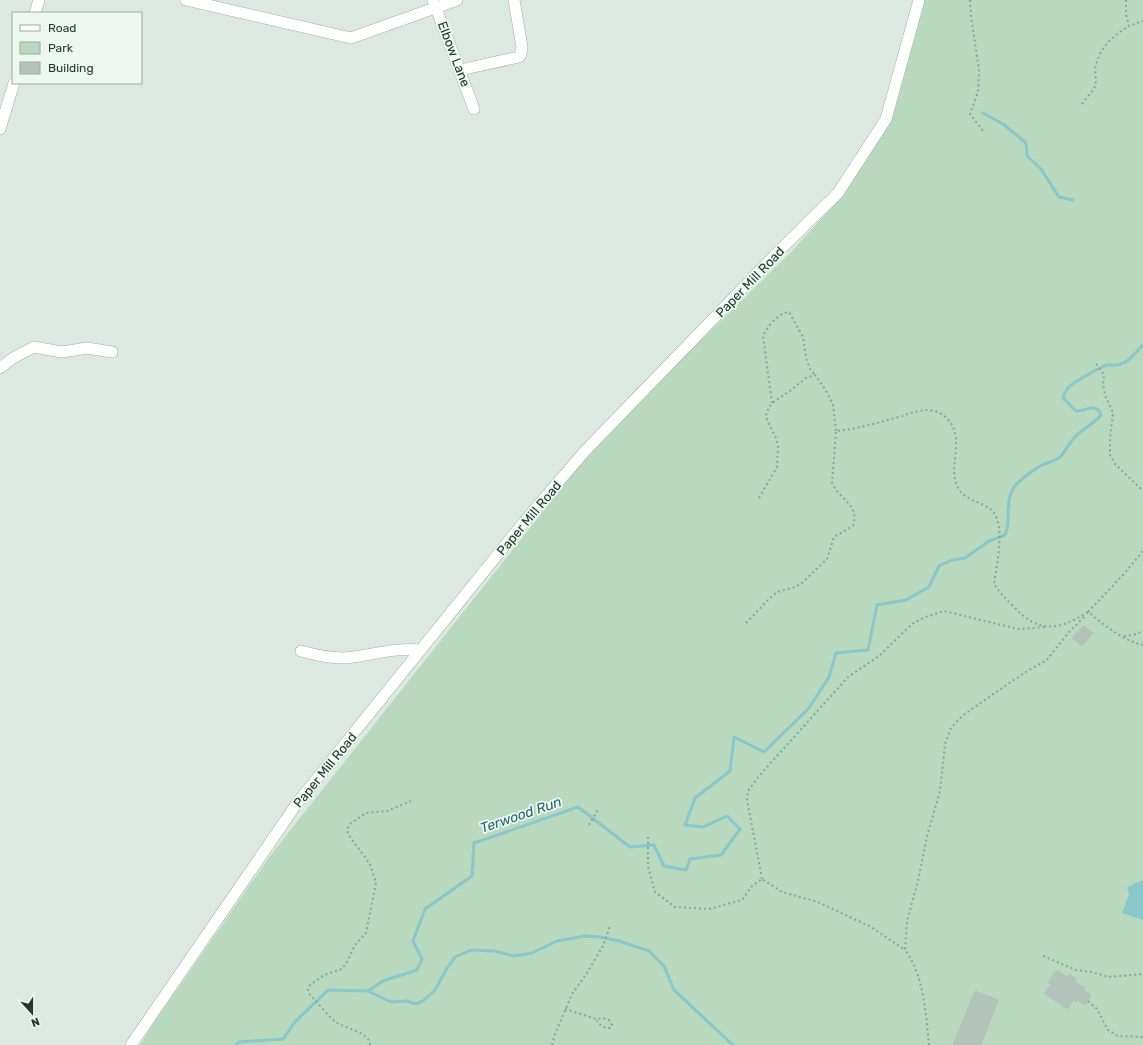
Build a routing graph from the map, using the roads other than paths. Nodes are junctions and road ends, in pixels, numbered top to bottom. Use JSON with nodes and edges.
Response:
{"nodes":[{"id":1,"x":39,"y":0,"type":"edge"},
{"id":2,"x":186,"y":0,"type":"edge"},
{"id":3,"x":458,"y":0,"type":"edge"},
{"id":4,"x":514,"y":0,"type":"edge"},
{"id":5,"x":919,"y":0,"type":"edge"},
{"id":6,"x":435,"y":4,"type":"edge"},
{"id":7,"x":35,"y":12,"type":"edge"},
{"id":8,"x":460,"y":70,"type":"junction"},
{"id":9,"x":14,"y":84,"type":"edge"},
{"id":10,"x":474,"y":109,"type":"dead end"},
{"id":11,"x":0,"y":129,"type":"edge"},
{"id":12,"x":112,"y":352,"type":"dead end"},
{"id":13,"x":0,"y":368,"type":"edge"},
{"id":14,"x":421,"y":650,"type":"junction"},
{"id":15,"x":301,"y":651,"type":"dead end"},
{"id":16,"x":131,"y":1045,"type":"edge"}],
"edges":[{"from":1,"to":7,"type":"street"},
{"from":2,"to":6,"type":"street"},
{"from":3,"to":6,"type":"street"},
{"from":4,"to":8,"type":"street"},
{"from":5,"to":14,"type":"street","name":"Paper Mill Road"},
{"from":6,"to":8,"type":"street","name":"Elbow Lane"},
{"from":8,"to":10,"type":"street","name":"Elbow Lane"},
{"from":9,"to":11,"type":"street"},
{"from":12,"to":13,"type":"street"},
{"from":14,"to":15,"type":"street"},
{"from":14,"to":16,"type":"street","name":"Paper Mill Road"}]}
